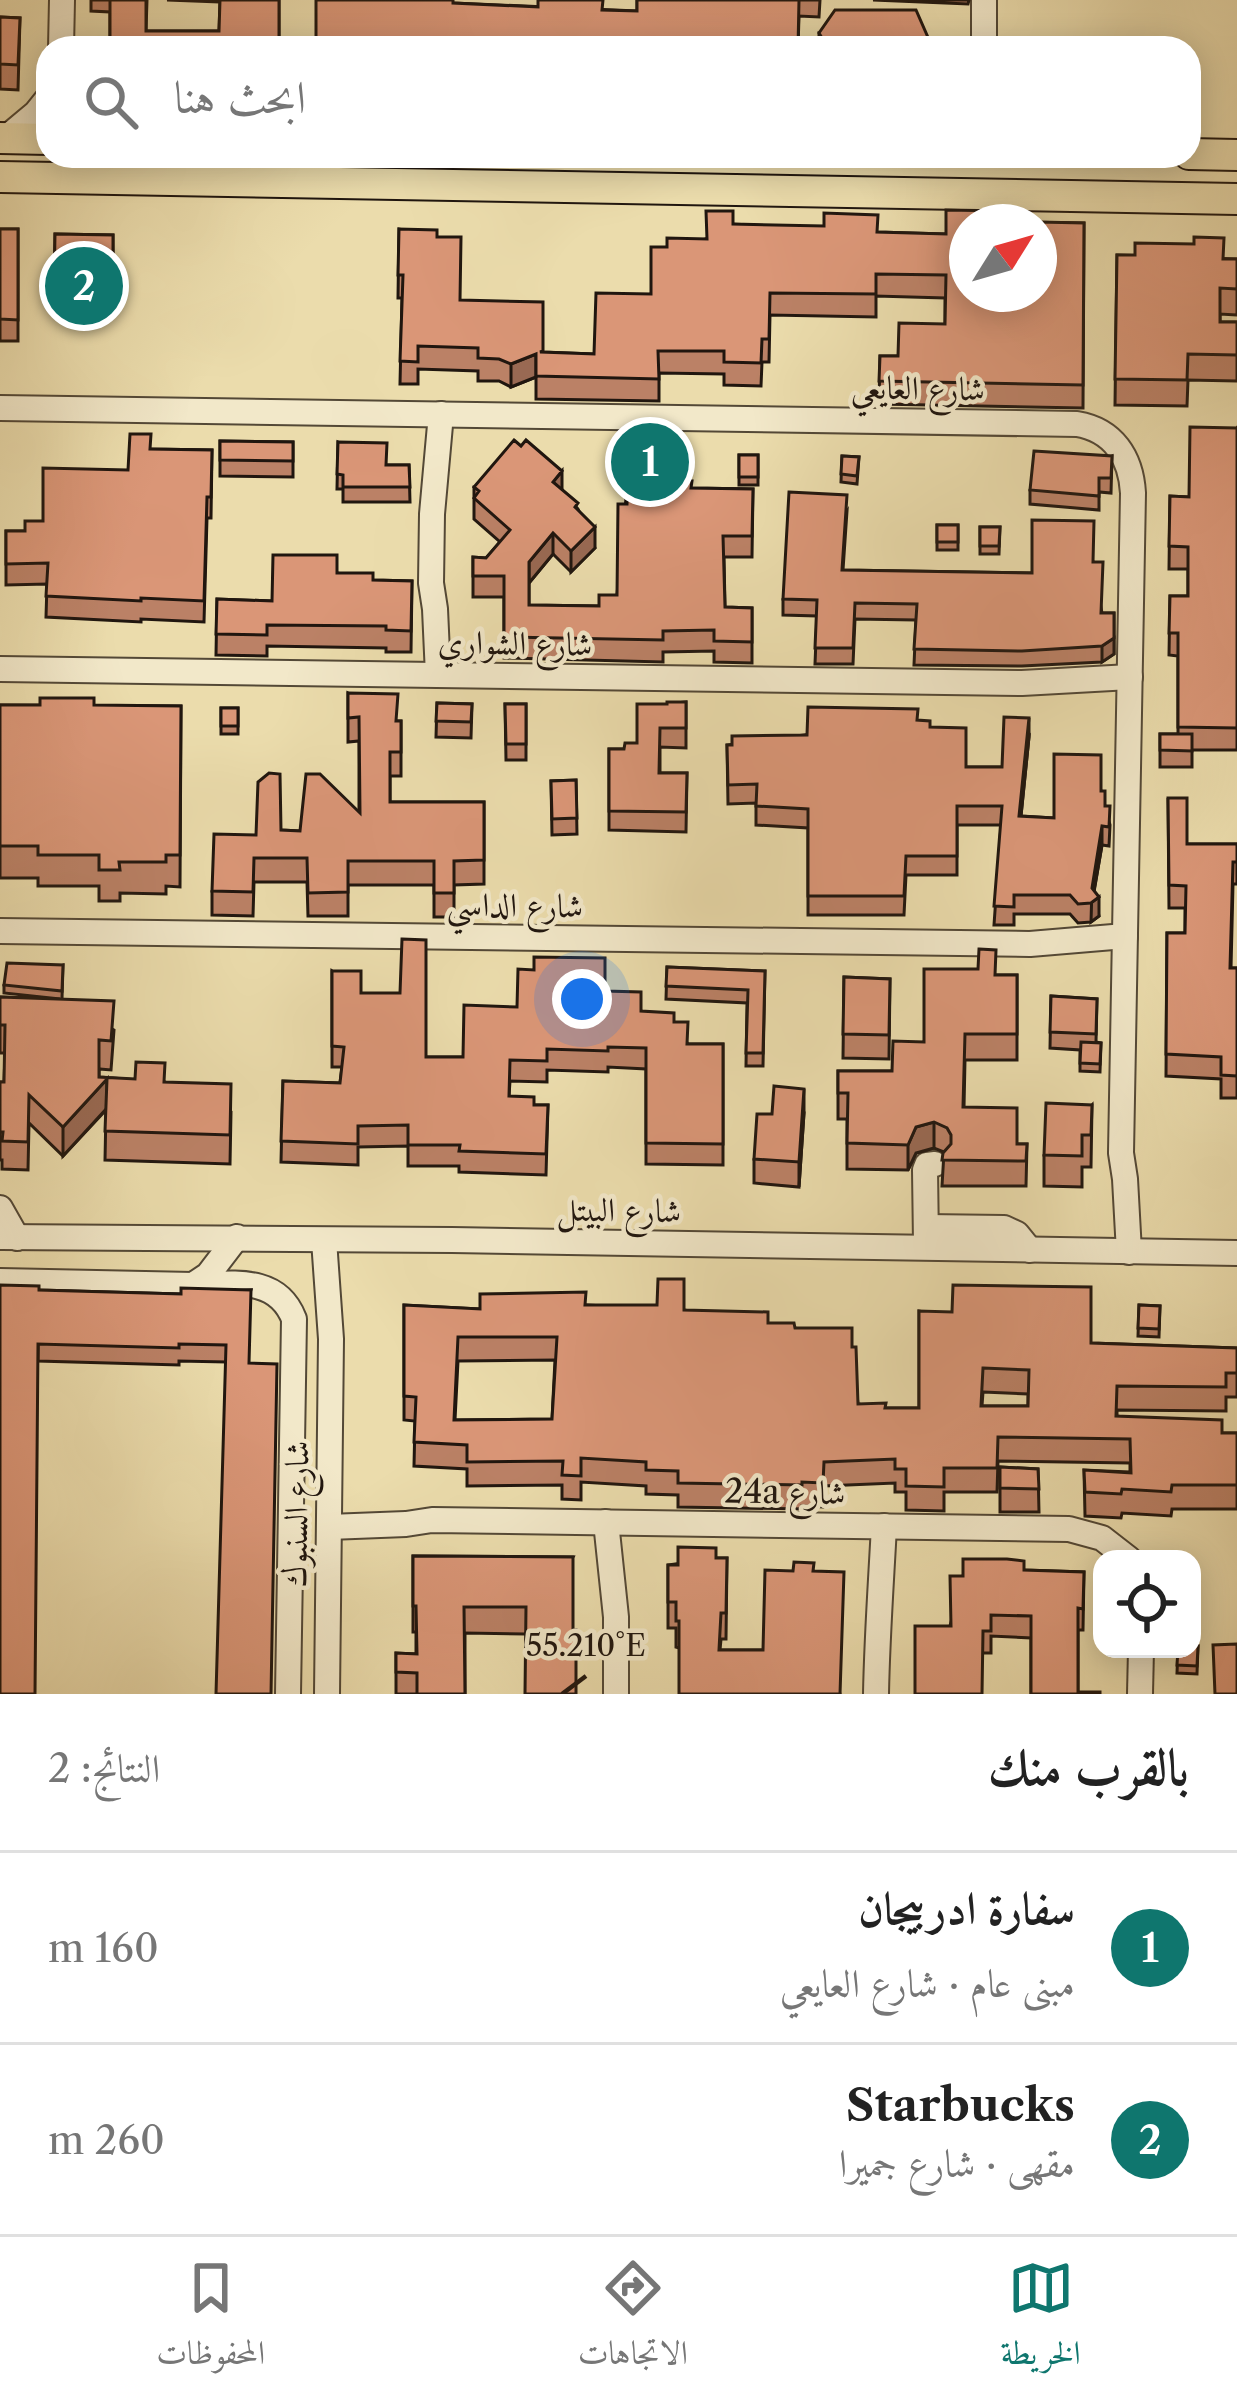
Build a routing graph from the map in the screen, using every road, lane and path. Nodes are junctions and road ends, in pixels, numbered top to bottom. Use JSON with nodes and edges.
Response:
{"nodes":[{"id":1,"x":62,"y":0,"type":"edge"},
{"id":2,"x":984,"y":0,"type":"edge"},
{"id":3,"x":61,"y":36,"type":"edge"},
{"id":4,"x":984,"y":36,"type":"edge"},
{"id":5,"x":36,"y":113,"type":"edge"},
{"id":6,"x":3,"y":138,"type":"edge"},
{"id":7,"x":36,"y":139,"type":"edge"},
{"id":8,"x":1201,"y":154,"type":"edge"},
{"id":9,"x":1237,"y":155,"type":"edge"},
{"id":10,"x":0,"y":176,"type":"edge"},
{"id":11,"x":1237,"y":199,"type":"edge"},
{"id":12,"x":0,"y":408,"type":"edge"},
{"id":13,"x":430,"y":414,"type":"junction"},
{"id":14,"x":0,"y":669,"type":"edge"},
{"id":15,"x":428,"y":675,"type":"junction"},
{"id":16,"x":1129,"y":686,"type":"junction"},
{"id":17,"x":0,"y":931,"type":"edge"},
{"id":18,"x":1125,"y":946,"type":"junction"},
{"id":19,"x":935,"y":1164,"type":"dead end"},
{"id":20,"x":0,"y":1208,"type":"edge"},
{"id":21,"x":9,"y":1237,"type":"edge"},
{"id":22,"x":237,"y":1237,"type":"junction"},
{"id":23,"x":926,"y":1238,"type":"junction"},
{"id":24,"x":334,"y":1241,"type":"junction"},
{"id":25,"x":1118,"y":1251,"type":"junction"},
{"id":26,"x":1237,"y":1253,"type":"edge"},
{"id":27,"x":0,"y":1281,"type":"edge"},
{"id":28,"x":194,"y":1285,"type":"junction"},
{"id":29,"x":331,"y":1336,"type":"junction"},
{"id":30,"x":295,"y":1374,"type":"junction"},
{"id":31,"x":329,"y":1517,"type":"junction"},
{"id":32,"x":616,"y":1522,"type":"junction"},
{"id":33,"x":875,"y":1526,"type":"junction"},
{"id":34,"x":1117,"y":1550,"type":"edge"},
{"id":35,"x":1141,"y":1658,"type":"edge"},
{"id":36,"x":287,"y":1694,"type":"edge"},
{"id":37,"x":327,"y":1694,"type":"edge"},
{"id":38,"x":616,"y":1694,"type":"edge"},
{"id":39,"x":876,"y":1694,"type":"edge"},
{"id":40,"x":1140,"y":1694,"type":"edge"}],
"edges":[{"from":1,"to":3,"type":"street"},
{"from":2,"to":4,"type":"street"},
{"from":5,"to":6,"type":"street"},
{"from":6,"to":7,"type":"main road"},
{"from":8,"to":9,"type":"main road"},
{"from":10,"to":11,"type":"main road"},
{"from":12,"to":13,"type":"street","name":"شارع العايعي"},
{"from":13,"to":15,"type":"street"},
{"from":13,"to":16,"type":"street","name":"شارع العايعي"},
{"from":14,"to":15,"type":"street","name":"شارع الشواري"},
{"from":15,"to":16,"type":"street","name":"شارع الشواري"},
{"from":16,"to":18,"type":"street","name":"شارع العايعي"},
{"from":17,"to":18,"type":"street","name":"شارع الداسي"},
{"from":18,"to":25,"type":"street","name":"شارع العايعي"},
{"from":19,"to":23,"type":"street"},
{"from":20,"to":21,"type":"street"},
{"from":21,"to":22,"type":"street","name":"شارع البيتل"},
{"from":22,"to":24,"type":"street","name":"شارع البيتل"},
{"from":22,"to":28,"type":"street"},
{"from":23,"to":24,"type":"street","name":"شارع البيتل"},
{"from":23,"to":25,"type":"street","name":"شارع البيتل"},
{"from":24,"to":29,"type":"street","name":"شارع السنبوك"},
{"from":25,"to":26,"type":"street","name":"شارع البيتل"},
{"from":27,"to":28,"type":"street"},
{"from":28,"to":30,"type":"street"},
{"from":29,"to":30,"type":"street"},
{"from":29,"to":31,"type":"street","name":"شارع السنبوك"},
{"from":30,"to":36,"type":"street"},
{"from":31,"to":32,"type":"street","name":"24a شارع"},
{"from":31,"to":37,"type":"street","name":"شارع السنبوك"},
{"from":32,"to":33,"type":"street","name":"24a شارع"},
{"from":32,"to":38,"type":"street"},
{"from":33,"to":34,"type":"street","name":"24a شارع"},
{"from":33,"to":39,"type":"street"},
{"from":35,"to":40,"type":"street"}]}
